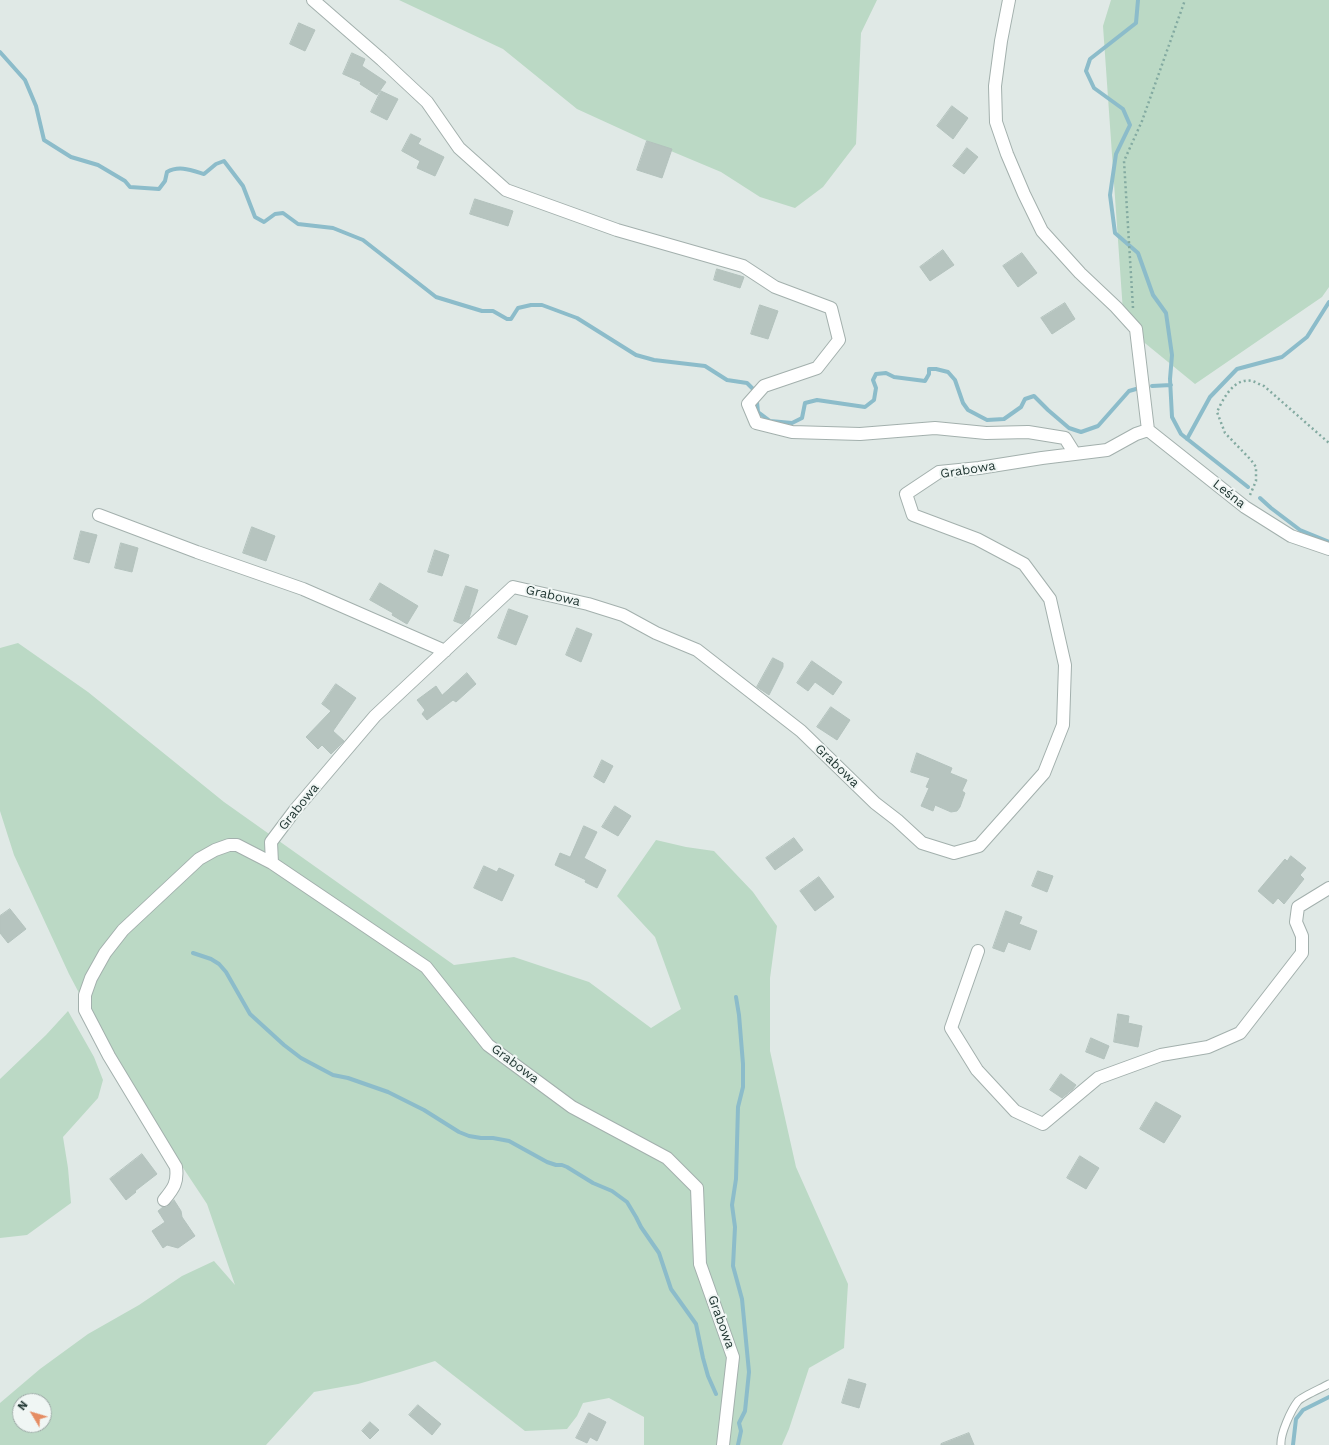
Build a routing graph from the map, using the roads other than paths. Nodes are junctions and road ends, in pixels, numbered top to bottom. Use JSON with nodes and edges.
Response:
{"nodes":[{"id":1,"x":313,"y":0,"type":"edge"},
{"id":2,"x":1009,"y":0,"type":"edge"},
{"id":3,"x":1148,"y":430,"type":"junction"},
{"id":4,"x":1074,"y":454,"type":"junction"},
{"id":5,"x":99,"y":515,"type":"dead end"},
{"id":6,"x":1329,"y":549,"type":"edge"},
{"id":7,"x":445,"y":651,"type":"junction"},
{"id":8,"x":272,"y":863,"type":"junction"},
{"id":9,"x":1329,"y":888,"type":"edge"},
{"id":10,"x":978,"y":951,"type":"dead end"},
{"id":11,"x":164,"y":1200,"type":"dead end"},
{"id":12,"x":1329,"y":1384,"type":"edge"},
{"id":13,"x":723,"y":1445,"type":"edge"},
{"id":14,"x":1281,"y":1445,"type":"edge"}],
"edges":[{"from":1,"to":4,"type":"street"},
{"from":2,"to":3,"type":"street"},
{"from":3,"to":4,"type":"street","name":"Grabowa"},
{"from":3,"to":6,"type":"street","name":"Leśna"},
{"from":4,"to":7,"type":"street","name":"Grabowa"},
{"from":5,"to":7,"type":"street"},
{"from":7,"to":8,"type":"street","name":"Grabowa"},
{"from":8,"to":11,"type":"street"},
{"from":8,"to":13,"type":"street","name":"Grabowa"},
{"from":9,"to":10,"type":"street"},
{"from":12,"to":14,"type":"lane"}]}
